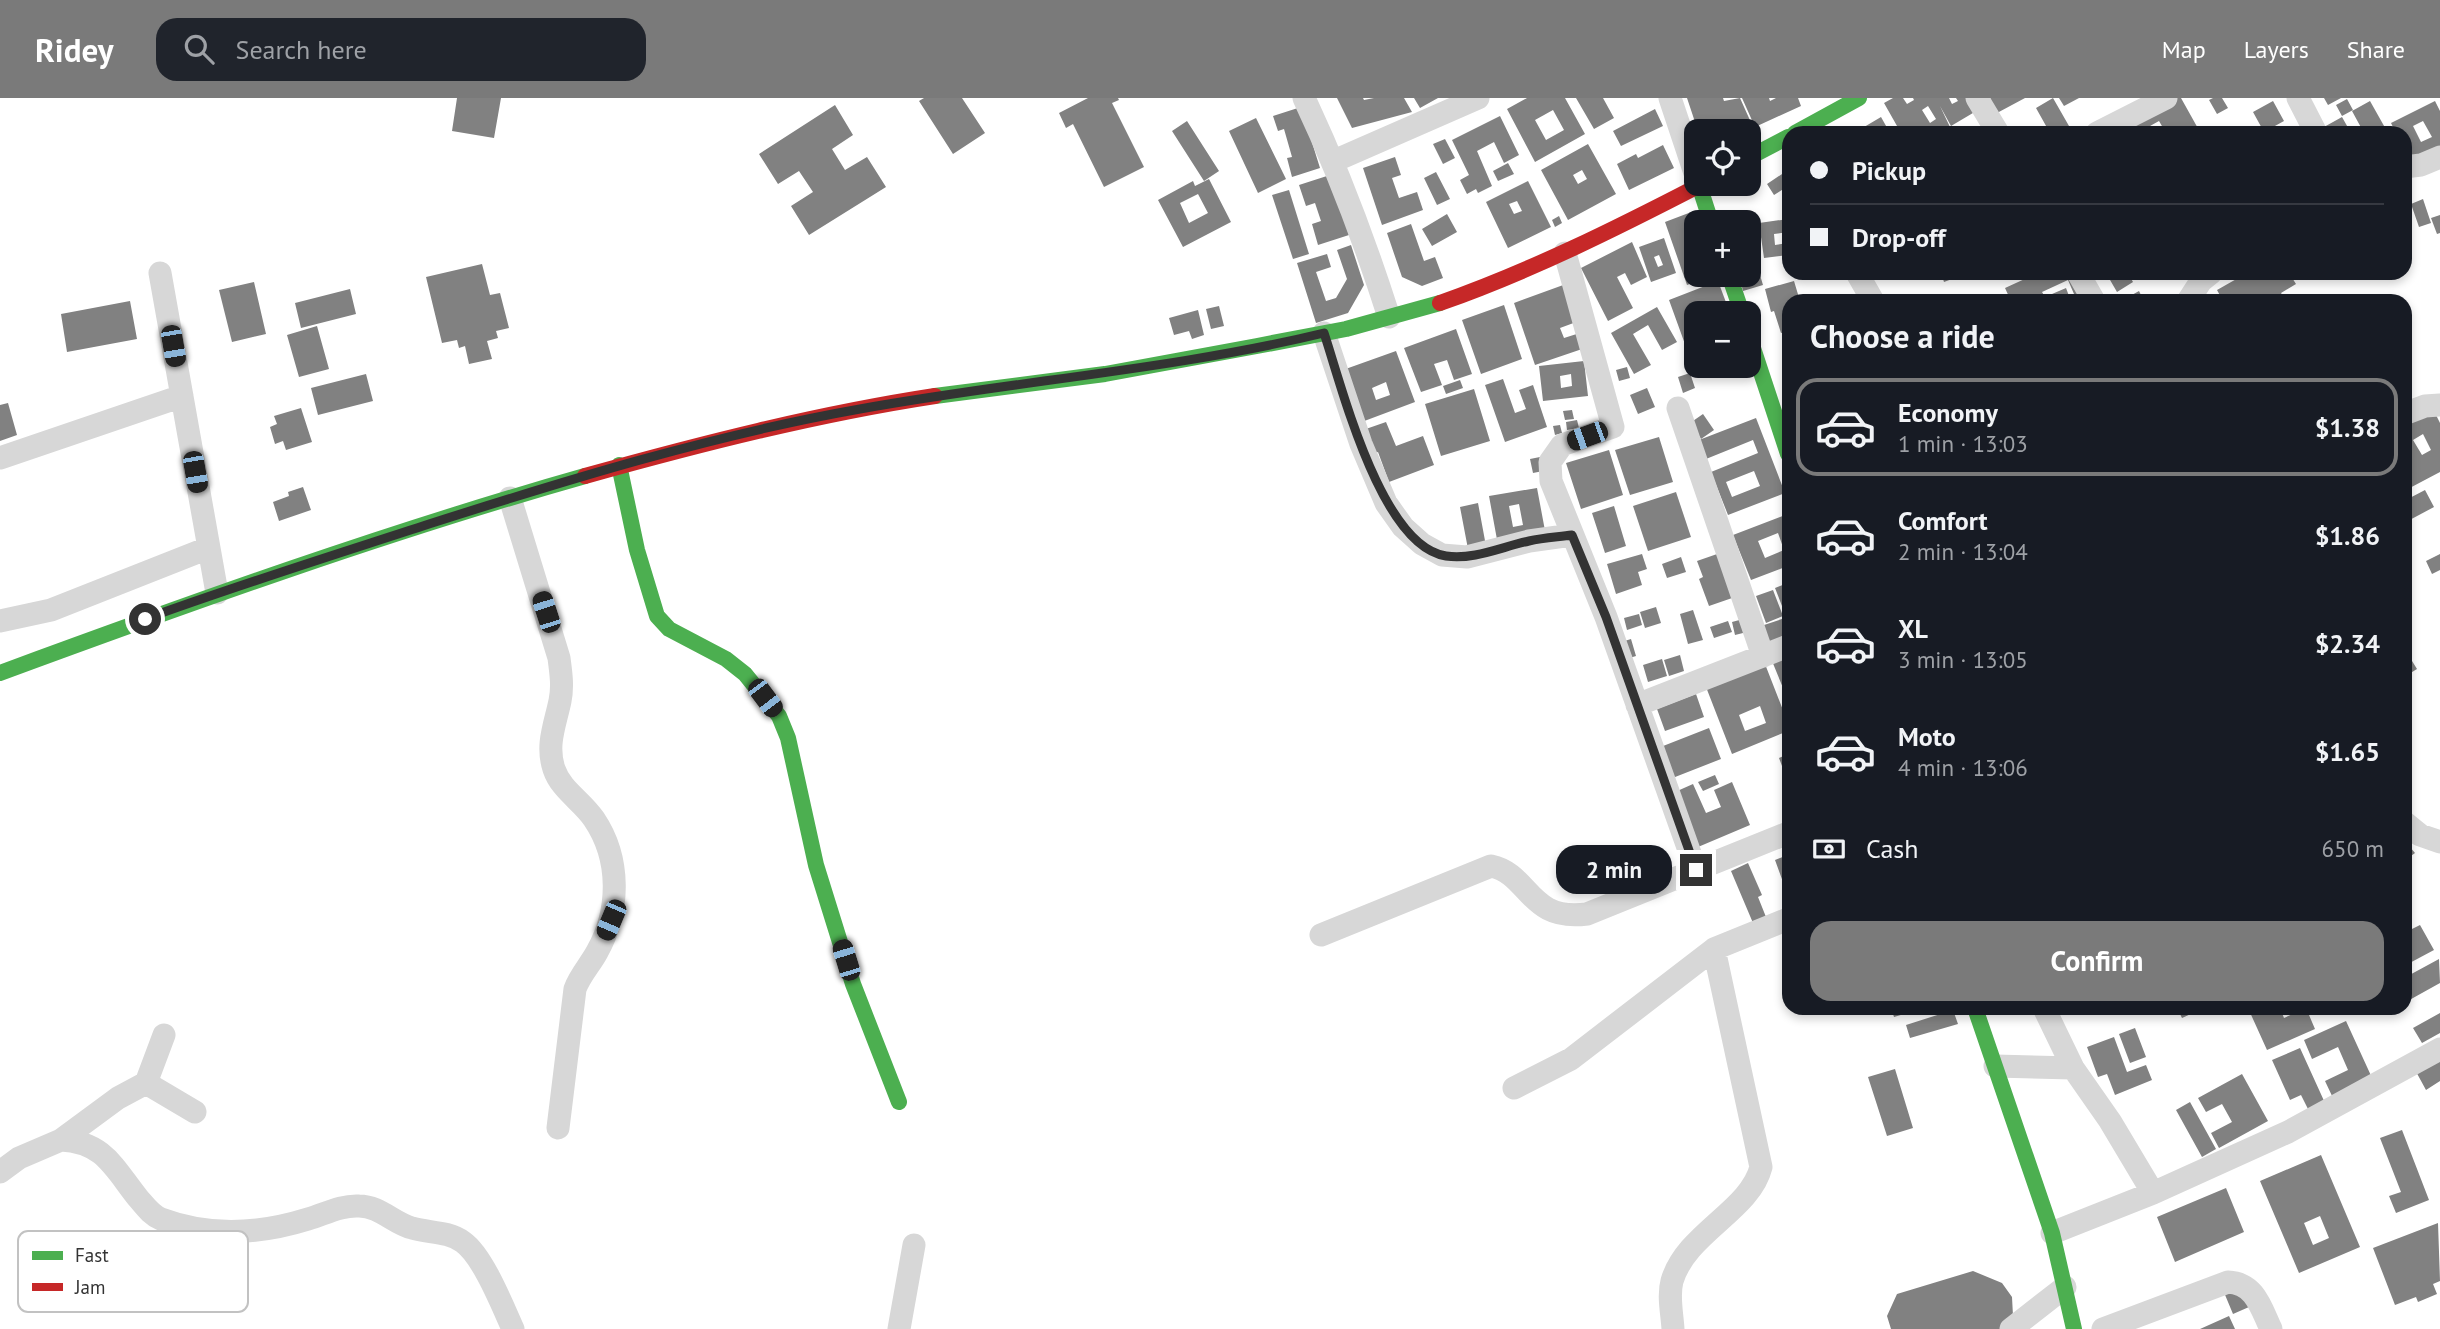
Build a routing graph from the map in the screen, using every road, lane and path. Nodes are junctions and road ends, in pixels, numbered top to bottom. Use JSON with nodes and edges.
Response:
{"nodes":[{"id":1,"x":1304,"y":98,"type":"edge"},
{"id":2,"x":1478,"y":98,"type":"edge"},
{"id":3,"x":1670,"y":98,"type":"edge"},
{"id":4,"x":1859,"y":98,"type":"edge"},
{"id":5,"x":1978,"y":98,"type":"edge"},
{"id":6,"x":2166,"y":98,"type":"edge"},
{"id":7,"x":2298,"y":98,"type":"edge"},
{"id":8,"x":1809,"y":126,"type":"edge"},
{"id":9,"x":1994,"y":126,"type":"edge"},
{"id":10,"x":2111,"y":126,"type":"edge"},
{"id":11,"x":2312,"y":126,"type":"edge"},
{"id":12,"x":1684,"y":139,"type":"edge"},
{"id":13,"x":1782,"y":141,"type":"edge"},
{"id":14,"x":1761,"y":152,"type":"edge"},
{"id":15,"x":2440,"y":157,"type":"edge"},
{"id":16,"x":1334,"y":162,"type":"junction"},
{"id":17,"x":2412,"y":166,"type":"edge"},
{"id":18,"x":1684,"y":190,"type":"edge"},
{"id":19,"x":1565,"y":253,"type":"junction"},
{"id":20,"x":160,"y":273,"type":"dead end"},
{"id":21,"x":1389,"y":317,"type":"junction"},
{"id":22,"x":1324,"y":333,"type":"junction"},
{"id":23,"x":1761,"y":372,"type":"edge"},
{"id":24,"x":182,"y":396,"type":"junction"},
{"id":25,"x":2440,"y":404,"type":"edge"},
{"id":26,"x":1678,"y":408,"type":"dead end"},
{"id":27,"x":2412,"y":411,"type":"edge"},
{"id":28,"x":1782,"y":436,"type":"edge"},
{"id":29,"x":0,"y":458,"type":"edge"},
{"id":30,"x":620,"y":465,"type":"junction"},
{"id":31,"x":510,"y":498,"type":"junction"},
{"id":32,"x":1572,"y":535,"type":"junction"},
{"id":33,"x":208,"y":548,"type":"junction"},
{"id":34,"x":217,"y":593,"type":"junction"},
{"id":35,"x":0,"y":621,"type":"edge"},
{"id":36,"x":1782,"y":648,"type":"edge"},
{"id":37,"x":1763,"y":656,"type":"junction"},
{"id":38,"x":0,"y":673,"type":"edge"},
{"id":39,"x":1637,"y":705,"type":"junction"},
{"id":40,"x":2412,"y":828,"type":"edge"},
{"id":41,"x":1782,"y":835,"type":"edge"},
{"id":42,"x":2440,"y":842,"type":"edge"},
{"id":43,"x":1696,"y":870,"type":"junction"},
{"id":44,"x":1782,"y":921,"type":"edge"},
{"id":45,"x":1321,"y":935,"type":"dead end"},
{"id":46,"x":1714,"y":949,"type":"junction"},
{"id":47,"x":1977,"y":1015,"type":"edge"},
{"id":48,"x":2047,"y":1015,"type":"edge"},
{"id":49,"x":164,"y":1035,"type":"dead end"},
{"id":50,"x":2440,"y":1049,"type":"edge"},
{"id":51,"x":1995,"y":1066,"type":"junction"},
{"id":52,"x":2073,"y":1068,"type":"junction"},
{"id":53,"x":146,"y":1083,"type":"junction"},
{"id":54,"x":1514,"y":1088,"type":"dead end"},
{"id":55,"x":899,"y":1102,"type":"dead end"},
{"id":56,"x":195,"y":1112,"type":"dead end"},
{"id":57,"x":558,"y":1128,"type":"dead end"},
{"id":58,"x":61,"y":1140,"type":"junction"},
{"id":59,"x":0,"y":1172,"type":"edge"},
{"id":60,"x":2153,"y":1193,"type":"junction"},
{"id":61,"x":221,"y":1231,"type":"edge"},
{"id":62,"x":248,"y":1232,"type":"edge"},
{"id":63,"x":2052,"y":1233,"type":"junction"},
{"id":64,"x":914,"y":1245,"type":"dead end"},
{"id":65,"x":2065,"y":1286,"type":"junction"},
{"id":66,"x":513,"y":1329,"type":"edge"},
{"id":67,"x":899,"y":1329,"type":"edge"},
{"id":68,"x":1673,"y":1329,"type":"edge"},
{"id":69,"x":2011,"y":1329,"type":"edge"},
{"id":70,"x":2074,"y":1329,"type":"edge"},
{"id":71,"x":2103,"y":1329,"type":"edge"},
{"id":72,"x":2271,"y":1329,"type":"edge"}],
"edges":[{"from":1,"to":16,"type":"street"},
{"from":2,"to":16,"type":"street"},
{"from":3,"to":12,"type":"street"},
{"from":4,"to":8,"type":"main road"},
{"from":5,"to":9,"type":"street"},
{"from":6,"to":10,"type":"street"},
{"from":7,"to":11,"type":"street"},
{"from":13,"to":14,"type":"main road"},
{"from":15,"to":17,"type":"street"},
{"from":16,"to":21,"type":"street"},
{"from":18,"to":19,"type":"main road"},
{"from":19,"to":21,"type":"main road"},
{"from":19,"to":32,"type":"street"},
{"from":20,"to":24,"type":"street"},
{"from":21,"to":22,"type":"main road"},
{"from":22,"to":30,"type":"main road"},
{"from":22,"to":32,"type":"street"},
{"from":23,"to":28,"type":"main road"},
{"from":24,"to":29,"type":"street"},
{"from":24,"to":33,"type":"street"},
{"from":25,"to":27,"type":"street"},
{"from":26,"to":37,"type":"street"},
{"from":30,"to":31,"type":"main road"},
{"from":30,"to":55,"type":"main road"},
{"from":31,"to":34,"type":"main road"},
{"from":31,"to":57,"type":"street"},
{"from":32,"to":39,"type":"street"},
{"from":33,"to":34,"type":"street"},
{"from":33,"to":35,"type":"street"},
{"from":34,"to":38,"type":"main road"},
{"from":36,"to":37,"type":"street"},
{"from":37,"to":39,"type":"street"},
{"from":39,"to":43,"type":"street"},
{"from":40,"to":42,"type":"street"},
{"from":41,"to":43,"type":"street"},
{"from":43,"to":45,"type":"street"},
{"from":44,"to":46,"type":"street"},
{"from":46,"to":54,"type":"street"},
{"from":46,"to":68,"type":"street"},
{"from":47,"to":51,"type":"main road"},
{"from":48,"to":52,"type":"street"},
{"from":49,"to":53,"type":"street"},
{"from":50,"to":60,"type":"street"},
{"from":51,"to":52,"type":"street"},
{"from":51,"to":63,"type":"main road"},
{"from":52,"to":60,"type":"street"},
{"from":53,"to":56,"type":"street"},
{"from":53,"to":58,"type":"street"},
{"from":58,"to":59,"type":"street"},
{"from":58,"to":61,"type":"street"},
{"from":60,"to":63,"type":"street"},
{"from":62,"to":66,"type":"street"},
{"from":63,"to":65,"type":"main road"},
{"from":64,"to":67,"type":"street"},
{"from":65,"to":69,"type":"street"},
{"from":65,"to":70,"type":"main road"},
{"from":71,"to":72,"type":"street"}]}
